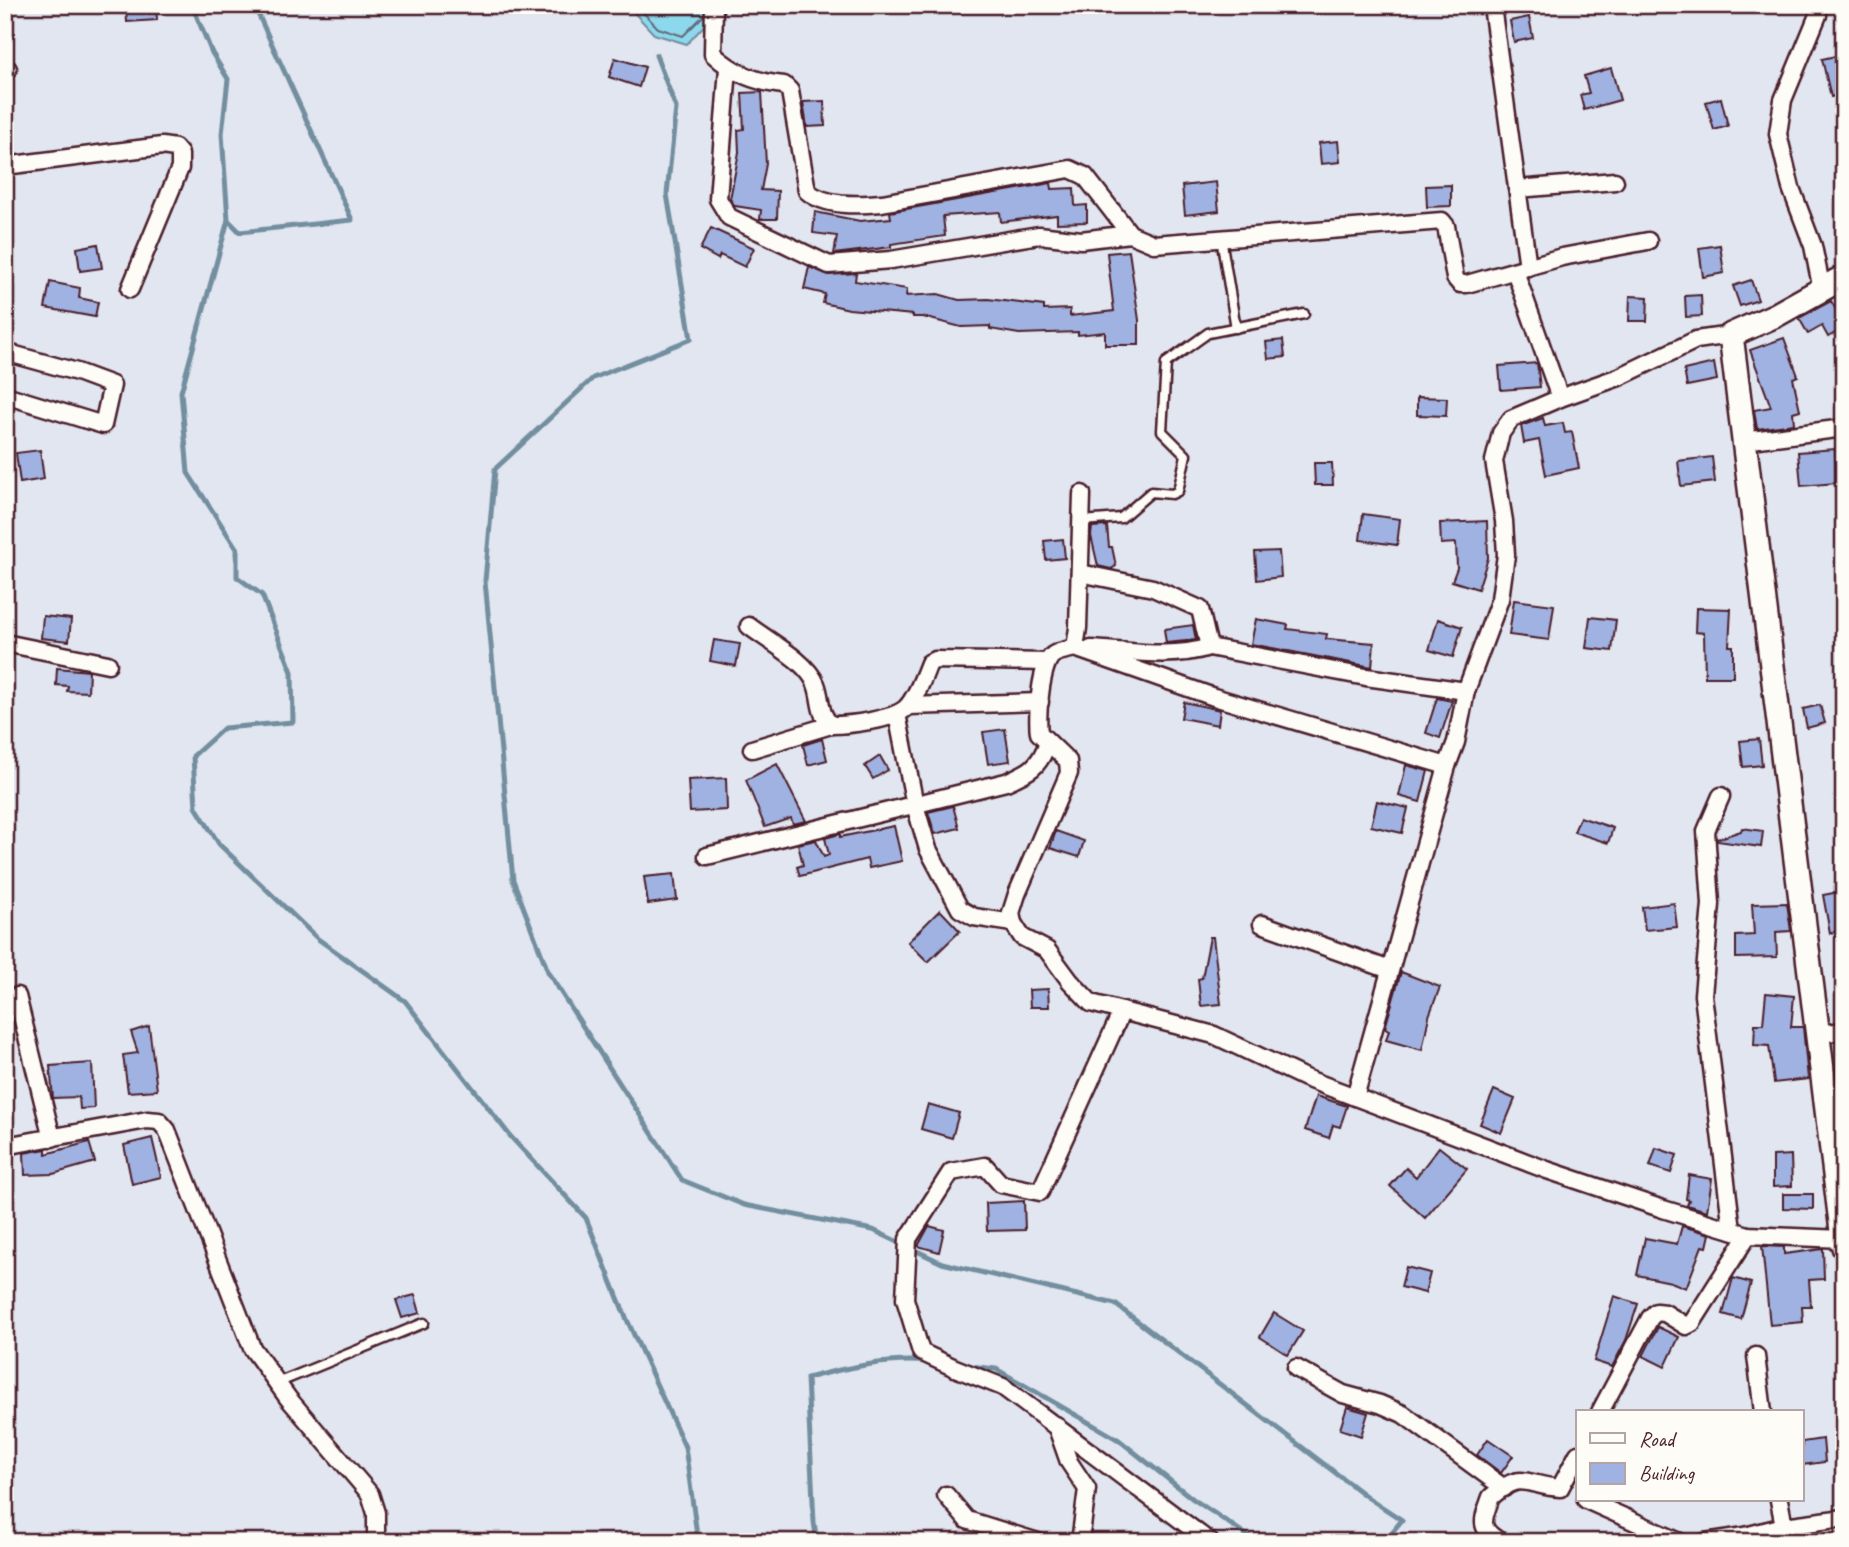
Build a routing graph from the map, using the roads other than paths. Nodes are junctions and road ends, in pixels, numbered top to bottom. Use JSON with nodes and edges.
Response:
{"nodes":[{"id":1,"x":713,"y":5,"type":"edge"},
{"id":2,"x":1492,"y":6,"type":"edge"},
{"id":3,"x":1818,"y":15,"type":"dead end"},
{"id":4,"x":729,"y":68,"type":"junction"},
{"id":5,"x":5,"y":166,"type":"edge"},
{"id":6,"x":1615,"y":181,"type":"dead end"},
{"id":7,"x":1517,"y":189,"type":"junction"},
{"id":8,"x":1130,"y":234,"type":"junction"},
{"id":9,"x":1221,"y":238,"type":"junction"},
{"id":10,"x":1648,"y":242,"type":"dead end"},
{"id":11,"x":1521,"y":269,"type":"junction"},
{"id":12,"x":1844,"y":277,"type":"edge"},
{"id":13,"x":130,"y":289,"type":"dead end"},
{"id":14,"x":1822,"y":290,"type":"junction"},
{"id":15,"x":1304,"y":314,"type":"dead end"},
{"id":16,"x":1236,"y":328,"type":"junction"},
{"id":17,"x":1731,"y":335,"type":"junction"},
{"id":18,"x":5,"y":352,"type":"edge"},
{"id":19,"x":5,"y":395,"type":"edge"},
{"id":20,"x":1560,"y":398,"type":"junction"},
{"id":21,"x":1844,"y":428,"type":"edge"},
{"id":22,"x":1744,"y":441,"type":"junction"},
{"id":23,"x":1082,"y":494,"type":"dead end"},
{"id":24,"x":1082,"y":521,"type":"junction"},
{"id":25,"x":1080,"y":573,"type":"junction"},
{"id":26,"x":748,"y":626,"type":"dead end"},
{"id":27,"x":5,"y":643,"type":"edge"},
{"id":28,"x":1074,"y":648,"type":"junction"},
{"id":29,"x":1209,"y":648,"type":"junction"},
{"id":30,"x":1047,"y":662,"type":"junction"},
{"id":31,"x":108,"y":664,"type":"dead end"},
{"id":32,"x":1466,"y":691,"type":"junction"},
{"id":33,"x":1040,"y":702,"type":"junction"},
{"id":34,"x":903,"y":710,"type":"junction"},
{"id":35,"x":831,"y":724,"type":"junction"},
{"id":36,"x":1048,"y":742,"type":"junction"},
{"id":37,"x":752,"y":749,"type":"dead end"},
{"id":38,"x":1447,"y":766,"type":"junction"},
{"id":39,"x":1721,"y":796,"type":"dead end"},
{"id":40,"x":915,"y":805,"type":"junction"},
{"id":41,"x":708,"y":856,"type":"dead end"},
{"id":42,"x":1013,"y":923,"type":"junction"},
{"id":43,"x":1262,"y":924,"type":"dead end"},
{"id":44,"x":1390,"y":970,"type":"junction"},
{"id":45,"x":17,"y":996,"type":"dead end"},
{"id":46,"x":1122,"y":1011,"type":"junction"},
{"id":47,"x":1844,"y":1031,"type":"edge"},
{"id":48,"x":1817,"y":1034,"type":"junction"},
{"id":49,"x":1355,"y":1097,"type":"junction"},
{"id":50,"x":52,"y":1138,"type":"junction"},
{"id":51,"x":5,"y":1146,"type":"edge"},
{"id":52,"x":1740,"y":1232,"type":"junction"},
{"id":53,"x":1843,"y":1240,"type":"edge"},
{"id":54,"x":1844,"y":1247,"type":"edge"},
{"id":55,"x":424,"y":1323,"type":"dead end"},
{"id":56,"x":1756,"y":1356,"type":"dead end"},
{"id":57,"x":1296,"y":1368,"type":"dead end"},
{"id":58,"x":277,"y":1383,"type":"junction"},
{"id":59,"x":1601,"y":1410,"type":"edge"},
{"id":60,"x":1763,"y":1410,"type":"edge"},
{"id":61,"x":1056,"y":1425,"type":"junction"},
{"id":62,"x":1576,"y":1458,"type":"edge"},
{"id":63,"x":1504,"y":1488,"type":"junction"},
{"id":64,"x":1560,"y":1488,"type":"junction"},
{"id":65,"x":946,"y":1495,"type":"dead end"},
{"id":66,"x":1576,"y":1495,"type":"edge"},
{"id":67,"x":1591,"y":1502,"type":"edge"},
{"id":68,"x":1779,"y":1502,"type":"edge"},
{"id":69,"x":1844,"y":1518,"type":"edge"},
{"id":70,"x":1784,"y":1526,"type":"junction"},
{"id":71,"x":376,"y":1542,"type":"edge"},
{"id":72,"x":1038,"y":1542,"type":"edge"},
{"id":73,"x":1080,"y":1542,"type":"edge"},
{"id":74,"x":1210,"y":1542,"type":"edge"},
{"id":75,"x":1501,"y":1542,"type":"edge"},
{"id":76,"x":1680,"y":1542,"type":"edge"},
{"id":77,"x":1705,"y":1542,"type":"edge"}],
"edges":[{"from":1,"to":4,"type":"street"},
{"from":2,"to":7,"type":"street"},
{"from":3,"to":14,"type":"street"},
{"from":4,"to":8,"type":"street"},
{"from":4,"to":8,"type":"street"},
{"from":5,"to":13,"type":"street"},
{"from":6,"to":7,"type":"street"},
{"from":7,"to":11,"type":"street"},
{"from":8,"to":9,"type":"street"},
{"from":9,"to":11,"type":"street"},
{"from":9,"to":16,"type":"lane"},
{"from":10,"to":11,"type":"street"},
{"from":11,"to":20,"type":"street"},
{"from":12,"to":14,"type":"street"},
{"from":14,"to":17,"type":"street"},
{"from":15,"to":16,"type":"lane"},
{"from":16,"to":24,"type":"lane"},
{"from":17,"to":20,"type":"street"},
{"from":17,"to":22,"type":"street"},
{"from":18,"to":19,"type":"street"},
{"from":20,"to":32,"type":"street"},
{"from":21,"to":22,"type":"street"},
{"from":22,"to":48,"type":"street"},
{"from":23,"to":24,"type":"street"},
{"from":24,"to":25,"type":"street"},
{"from":25,"to":28,"type":"street"},
{"from":25,"to":29,"type":"street"},
{"from":26,"to":35,"type":"street"},
{"from":27,"to":31,"type":"street"},
{"from":28,"to":29,"type":"street"},
{"from":28,"to":30,"type":"street"},
{"from":28,"to":38,"type":"street"},
{"from":29,"to":32,"type":"street"},
{"from":30,"to":33,"type":"street"},
{"from":30,"to":34,"type":"street"},
{"from":32,"to":38,"type":"street"},
{"from":33,"to":34,"type":"street"},
{"from":33,"to":36,"type":"street"},
{"from":34,"to":35,"type":"street"},
{"from":34,"to":40,"type":"street"},
{"from":35,"to":37,"type":"street"},
{"from":36,"to":40,"type":"street"},
{"from":36,"to":42,"type":"street"},
{"from":38,"to":44,"type":"street"},
{"from":39,"to":52,"type":"street"},
{"from":40,"to":41,"type":"street"},
{"from":40,"to":42,"type":"street"},
{"from":42,"to":46,"type":"street"},
{"from":43,"to":44,"type":"street"},
{"from":44,"to":49,"type":"street"},
{"from":45,"to":50,"type":"street"},
{"from":46,"to":49,"type":"street"},
{"from":46,"to":61,"type":"street"},
{"from":47,"to":48,"type":"street"},
{"from":48,"to":53,"type":"street"},
{"from":49,"to":52,"type":"street"},
{"from":50,"to":51,"type":"street"},
{"from":50,"to":58,"type":"street"},
{"from":52,"to":53,"type":"street"},
{"from":52,"to":59,"type":"street"},
{"from":53,"to":54,"type":"street"},
{"from":55,"to":58,"type":"lane"},
{"from":56,"to":60,"type":"street"},
{"from":57,"to":63,"type":"street"},
{"from":58,"to":71,"type":"street"},
{"from":61,"to":73,"type":"street"},
{"from":61,"to":74,"type":"street"},
{"from":62,"to":64,"type":"street"},
{"from":63,"to":64,"type":"street"},
{"from":63,"to":75,"type":"street"},
{"from":64,"to":66,"type":"street"},
{"from":65,"to":72,"type":"street"},
{"from":67,"to":76,"type":"street"},
{"from":68,"to":70,"type":"street"},
{"from":69,"to":70,"type":"street"},
{"from":70,"to":77,"type":"street"}]}
